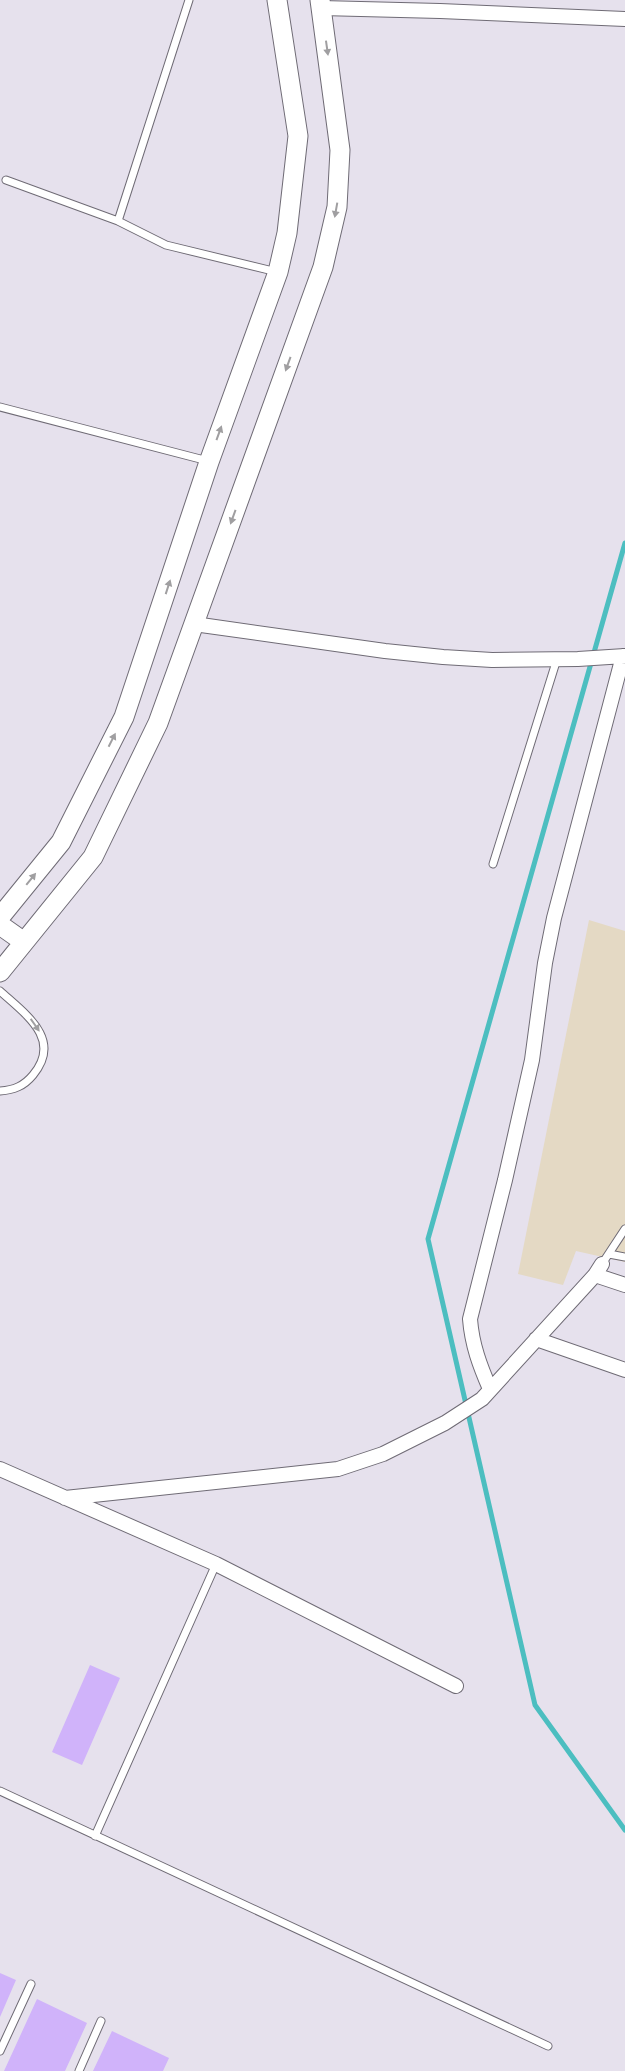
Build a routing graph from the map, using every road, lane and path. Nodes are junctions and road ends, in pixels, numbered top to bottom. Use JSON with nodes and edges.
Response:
{"nodes":[{"id":1,"x":190,"y":0,"type":"edge"},
{"id":2,"x":276,"y":0,"type":"edge"},
{"id":3,"x":320,"y":4,"type":"edge"},
{"id":4,"x":625,"y":19,"type":"edge"},
{"id":5,"x":6,"y":180,"type":"dead end"},
{"id":6,"x":118,"y":221,"type":"junction"},
{"id":7,"x":278,"y":272,"type":"junction"},
{"id":8,"x":0,"y":407,"type":"edge"},
{"id":9,"x":209,"y":462,"type":"junction"},
{"id":10,"x":194,"y":624,"type":"junction"},
{"id":11,"x":624,"y":656,"type":"edge"},
{"id":12,"x":557,"y":659,"type":"junction"},
{"id":13,"x":494,"y":864,"type":"dead end"},
{"id":14,"x":0,"y":917,"type":"edge"},
{"id":15,"x":0,"y":925,"type":"edge"},
{"id":16,"x":24,"y":942,"type":"junction"},
{"id":17,"x":0,"y":972,"type":"edge"},
{"id":18,"x":0,"y":991,"type":"edge"},
{"id":19,"x":0,"y":1091,"type":"edge"},
{"id":20,"x":625,"y":1229,"type":"edge"},
{"id":21,"x":625,"y":1257,"type":"edge"},
{"id":22,"x":602,"y":1264,"type":"junction"},
{"id":23,"x":625,"y":1285,"type":"edge"},
{"id":24,"x":536,"y":1339,"type":"junction"},
{"id":25,"x":625,"y":1370,"type":"edge"},
{"id":26,"x":486,"y":1394,"type":"junction"},
{"id":27,"x":0,"y":1469,"type":"edge"},
{"id":28,"x":65,"y":1498,"type":"junction"},
{"id":29,"x":216,"y":1564,"type":"junction"},
{"id":30,"x":456,"y":1686,"type":"dead end"},
{"id":31,"x":0,"y":1791,"type":"edge"},
{"id":32,"x":95,"y":1836,"type":"junction"},
{"id":33,"x":31,"y":1984,"type":"dead end"},
{"id":34,"x":102,"y":2021,"type":"dead end"},
{"id":35,"x":548,"y":2046,"type":"dead end"},
{"id":36,"x":0,"y":2051,"type":"edge"},
{"id":37,"x":79,"y":2071,"type":"edge"}],
"edges":[{"from":1,"to":6,"type":"lane"},
{"from":2,"to":7,"type":"main road"},
{"from":3,"to":4,"type":"street"},
{"from":3,"to":10,"type":"main road","one_way":true},
{"from":5,"to":6,"type":"lane"},
{"from":6,"to":7,"type":"lane"},
{"from":9,"to":7,"type":"main road","one_way":true},
{"from":8,"to":9,"type":"lane"},
{"from":14,"to":9,"type":"main road","one_way":true},
{"from":10,"to":12,"type":"street"},
{"from":10,"to":16,"type":"main road"},
{"from":11,"to":12,"type":"street"},
{"from":11,"to":26,"type":"street"},
{"from":12,"to":13,"type":"lane"},
{"from":15,"to":16,"type":"main road"},
{"from":16,"to":17,"type":"main road"},
{"from":18,"to":19,"type":"lane","one_way":true},
{"from":20,"to":22,"type":"lane"},
{"from":21,"to":22,"type":"lane"},
{"from":22,"to":23,"type":"street"},
{"from":22,"to":24,"type":"street"},
{"from":24,"to":25,"type":"street"},
{"from":24,"to":26,"type":"street"},
{"from":26,"to":28,"type":"street"},
{"from":27,"to":28,"type":"street"},
{"from":28,"to":29,"type":"street"},
{"from":29,"to":30,"type":"street"},
{"from":29,"to":32,"type":"lane"},
{"from":31,"to":32,"type":"lane"},
{"from":32,"to":35,"type":"lane"},
{"from":33,"to":36,"type":"lane"},
{"from":34,"to":37,"type":"lane"}]}
